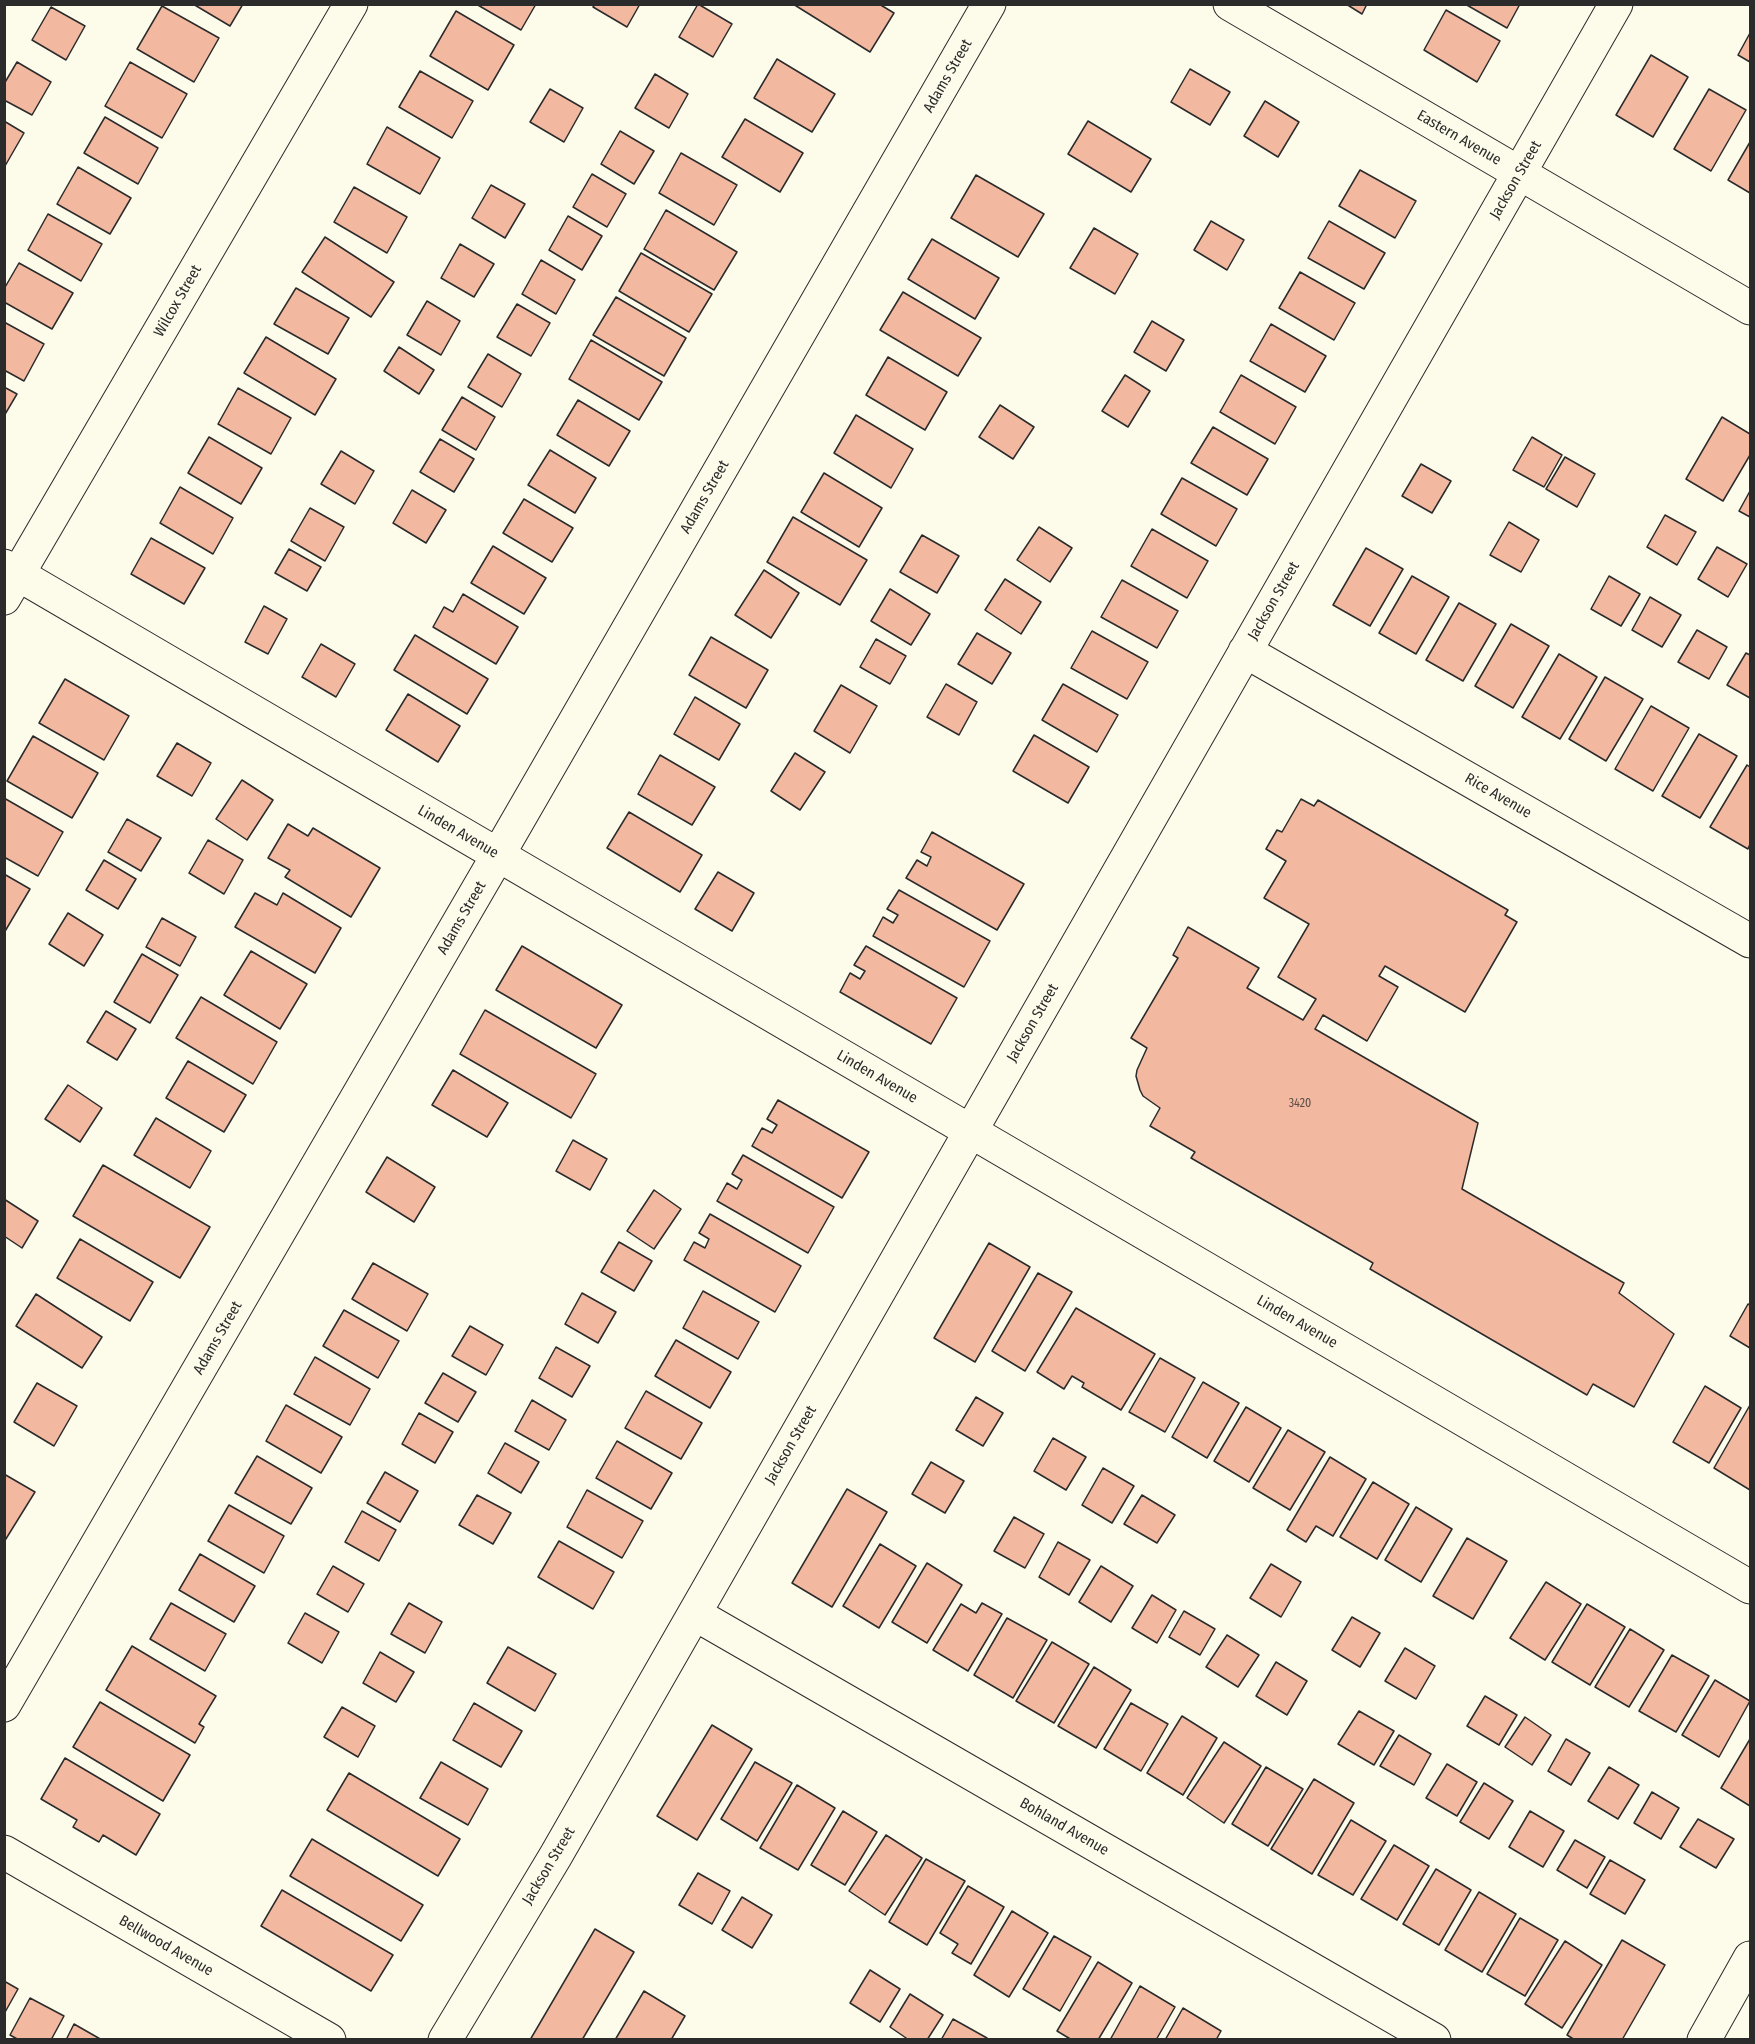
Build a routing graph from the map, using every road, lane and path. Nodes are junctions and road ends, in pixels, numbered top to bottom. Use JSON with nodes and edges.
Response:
{"nodes":[{"id":1,"x":351,"y":4,"type":"edge"},
{"id":2,"x":989,"y":4,"type":"edge"},
{"id":3,"x":1230,"y":4,"type":"edge"},
{"id":4,"x":1616,"y":4,"type":"edge"},
{"id":5,"x":1520,"y":173,"type":"junction"},
{"id":6,"x":1750,"y":308,"type":"edge"},
{"id":7,"x":9,"y":580,"type":"edge"},
{"id":8,"x":1245,"y":651,"type":"junction"},
{"id":9,"x":498,"y":855,"type":"junction"},
{"id":10,"x":1750,"y":941,"type":"edge"},
{"id":11,"x":971,"y":1131,"type":"junction"},
{"id":12,"x":1750,"y":1587,"type":"edge"},
{"id":13,"x":695,"y":1614,"type":"junction"},
{"id":14,"x":4,"y":1705,"type":"edge"},
{"id":15,"x":4,"y":1852,"type":"edge"},
{"id":16,"x":1750,"y":1958,"type":"edge"},
{"id":17,"x":329,"y":2040,"type":"edge"},
{"id":18,"x":445,"y":2040,"type":"edge"},
{"id":19,"x":1434,"y":2040,"type":"edge"},
{"id":20,"x":1704,"y":2040,"type":"edge"}],
"edges":[{"from":1,"to":7,"type":"street","name":"Wilcox Street"},
{"from":2,"to":9,"type":"street","name":"Adams Street"},
{"from":3,"to":5,"type":"street","name":"Eastern Avenue"},
{"from":4,"to":5,"type":"street","name":"Jackson Street"},
{"from":5,"to":6,"type":"street","name":"Eastern Avenue"},
{"from":5,"to":8,"type":"street","name":"Jackson Street"},
{"from":7,"to":9,"type":"street","name":"Linden Avenue"},
{"from":8,"to":10,"type":"street","name":"Rice Avenue"},
{"from":8,"to":11,"type":"street","name":"Jackson Street"},
{"from":9,"to":11,"type":"street","name":"Linden Avenue"},
{"from":9,"to":14,"type":"street","name":"Adams Street"},
{"from":11,"to":12,"type":"street","name":"Linden Avenue"},
{"from":11,"to":13,"type":"street","name":"Jackson Street"},
{"from":13,"to":18,"type":"street","name":"Jackson Street"},
{"from":13,"to":19,"type":"street","name":"Bohland Avenue"},
{"from":15,"to":17,"type":"street","name":"Bellwood Avenue"},
{"from":16,"to":20,"type":"street"}]}
